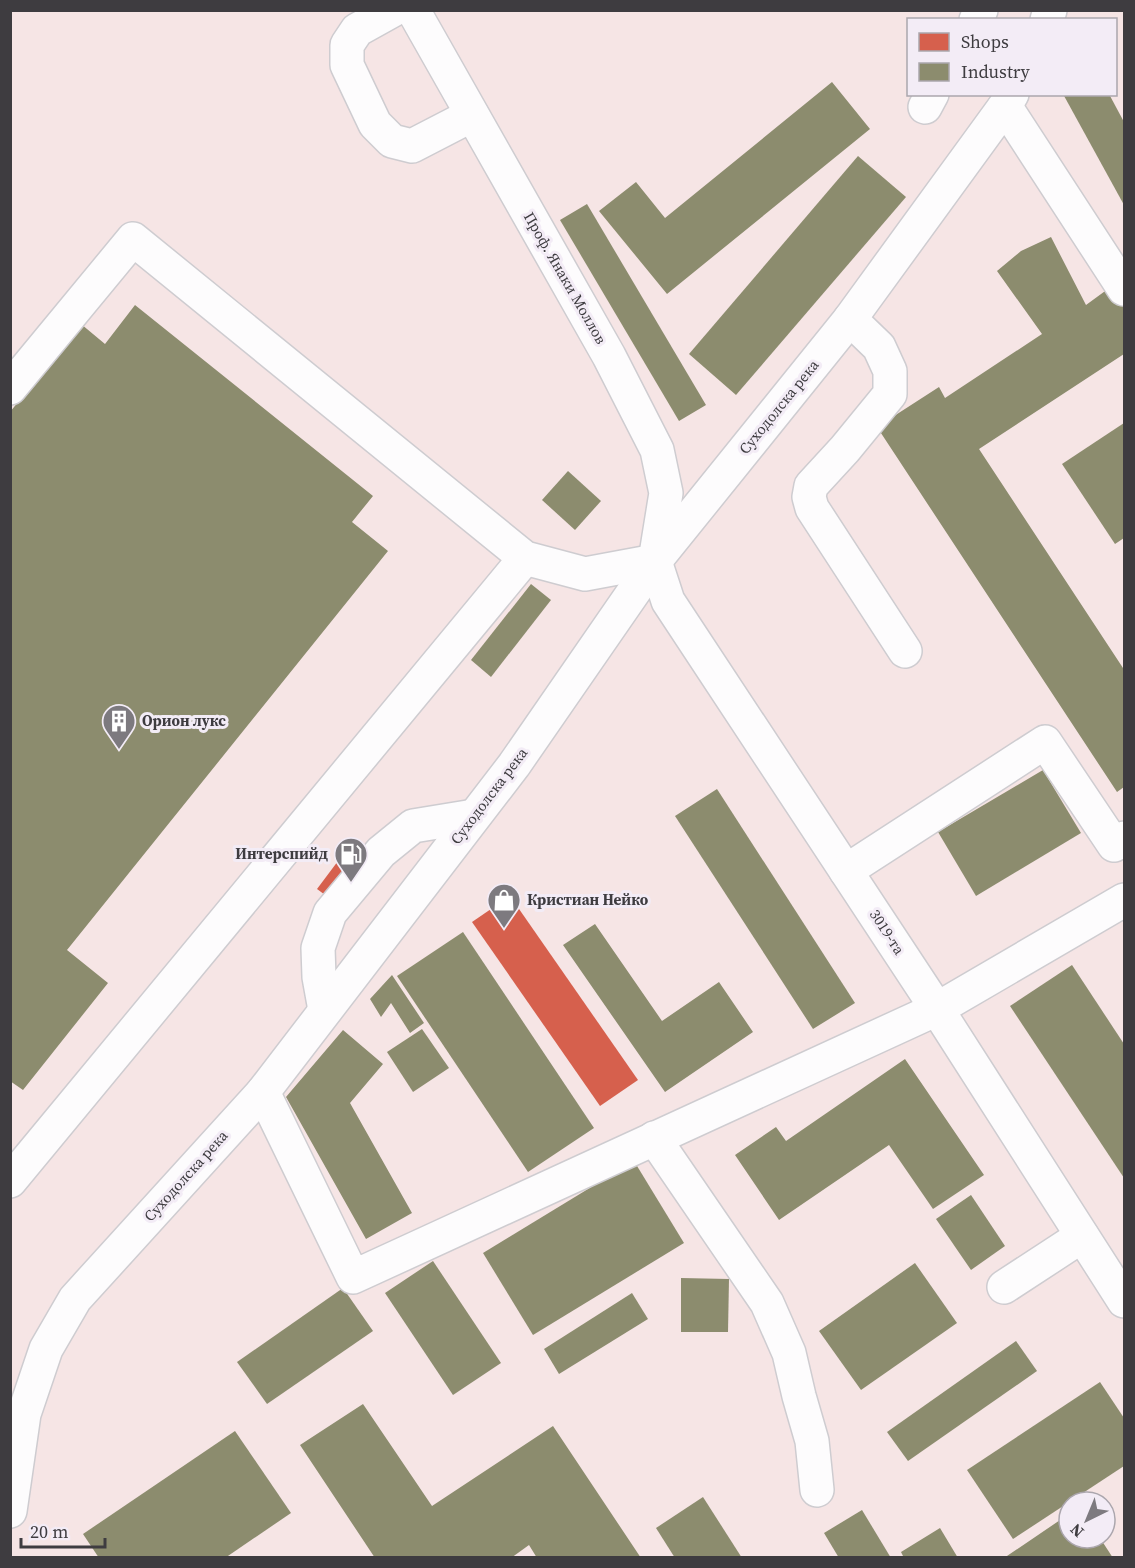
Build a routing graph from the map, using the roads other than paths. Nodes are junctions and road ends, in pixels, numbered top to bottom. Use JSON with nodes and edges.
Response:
{"nodes":[{"id":1,"x":393,"y":10,"type":"edge"},
{"id":2,"x":412,"y":10,"type":"edge"},
{"id":3,"x":1008,"y":100,"type":"edge"},
{"id":4,"x":472,"y":115,"type":"junction"},
{"id":5,"x":1125,"y":289,"type":"edge"},
{"id":6,"x":850,"y":319,"type":"junction"},
{"id":7,"x":10,"y":388,"type":"edge"},
{"id":8,"x":525,"y":558,"type":"junction"},
{"id":9,"x":655,"y":561,"type":"junction"},
{"id":10,"x":905,"y":651,"type":"dead end"},
{"id":11,"x":474,"y":816,"type":"junction"},
{"id":12,"x":1125,"y":838,"type":"edge"},
{"id":13,"x":846,"y":871,"type":"junction"},
{"id":14,"x":1125,"y":900,"type":"edge"},
{"id":15,"x":937,"y":1009,"type":"junction"},
{"id":16,"x":325,"y":1010,"type":"junction"},
{"id":17,"x":262,"y":1092,"type":"junction"},
{"id":18,"x":654,"y":1138,"type":"junction"},
{"id":19,"x":10,"y":1181,"type":"edge"},
{"id":20,"x":1082,"y":1236,"type":"junction"},
{"id":21,"x":1004,"y":1287,"type":"dead end"},
{"id":22,"x":1125,"y":1301,"type":"edge"},
{"id":23,"x":817,"y":1490,"type":"dead end"},
{"id":24,"x":10,"y":1511,"type":"edge"}],
"edges":[{"from":1,"to":4,"type":"street"},
{"from":2,"to":4,"type":"street","name":"Проф. Янаки Моллов"},
{"from":3,"to":5,"type":"street"},
{"from":3,"to":6,"type":"street","name":"Суходолска река"},
{"from":4,"to":9,"type":"street","name":"Проф. Янаки Моллов"},
{"from":6,"to":9,"type":"street","name":"Суходолска река"},
{"from":6,"to":10,"type":"street"},
{"from":7,"to":8,"type":"street"},
{"from":8,"to":9,"type":"street"},
{"from":8,"to":19,"type":"street"},
{"from":9,"to":11,"type":"street","name":"Суходолска река"},
{"from":9,"to":13,"type":"street","name":"3019-та"},
{"from":11,"to":16,"type":"street","name":"Суходолска река"},
{"from":11,"to":16,"type":"street"},
{"from":12,"to":13,"type":"street"},
{"from":13,"to":15,"type":"street","name":"3019-та"},
{"from":14,"to":15,"type":"street"},
{"from":15,"to":18,"type":"street"},
{"from":15,"to":20,"type":"street","name":"3019-та"},
{"from":16,"to":17,"type":"street","name":"Суходолска река"},
{"from":17,"to":18,"type":"street"},
{"from":17,"to":24,"type":"street","name":"Суходолска река"},
{"from":18,"to":23,"type":"street"},
{"from":20,"to":21,"type":"street"},
{"from":20,"to":22,"type":"street","name":"3019-та"}]}
